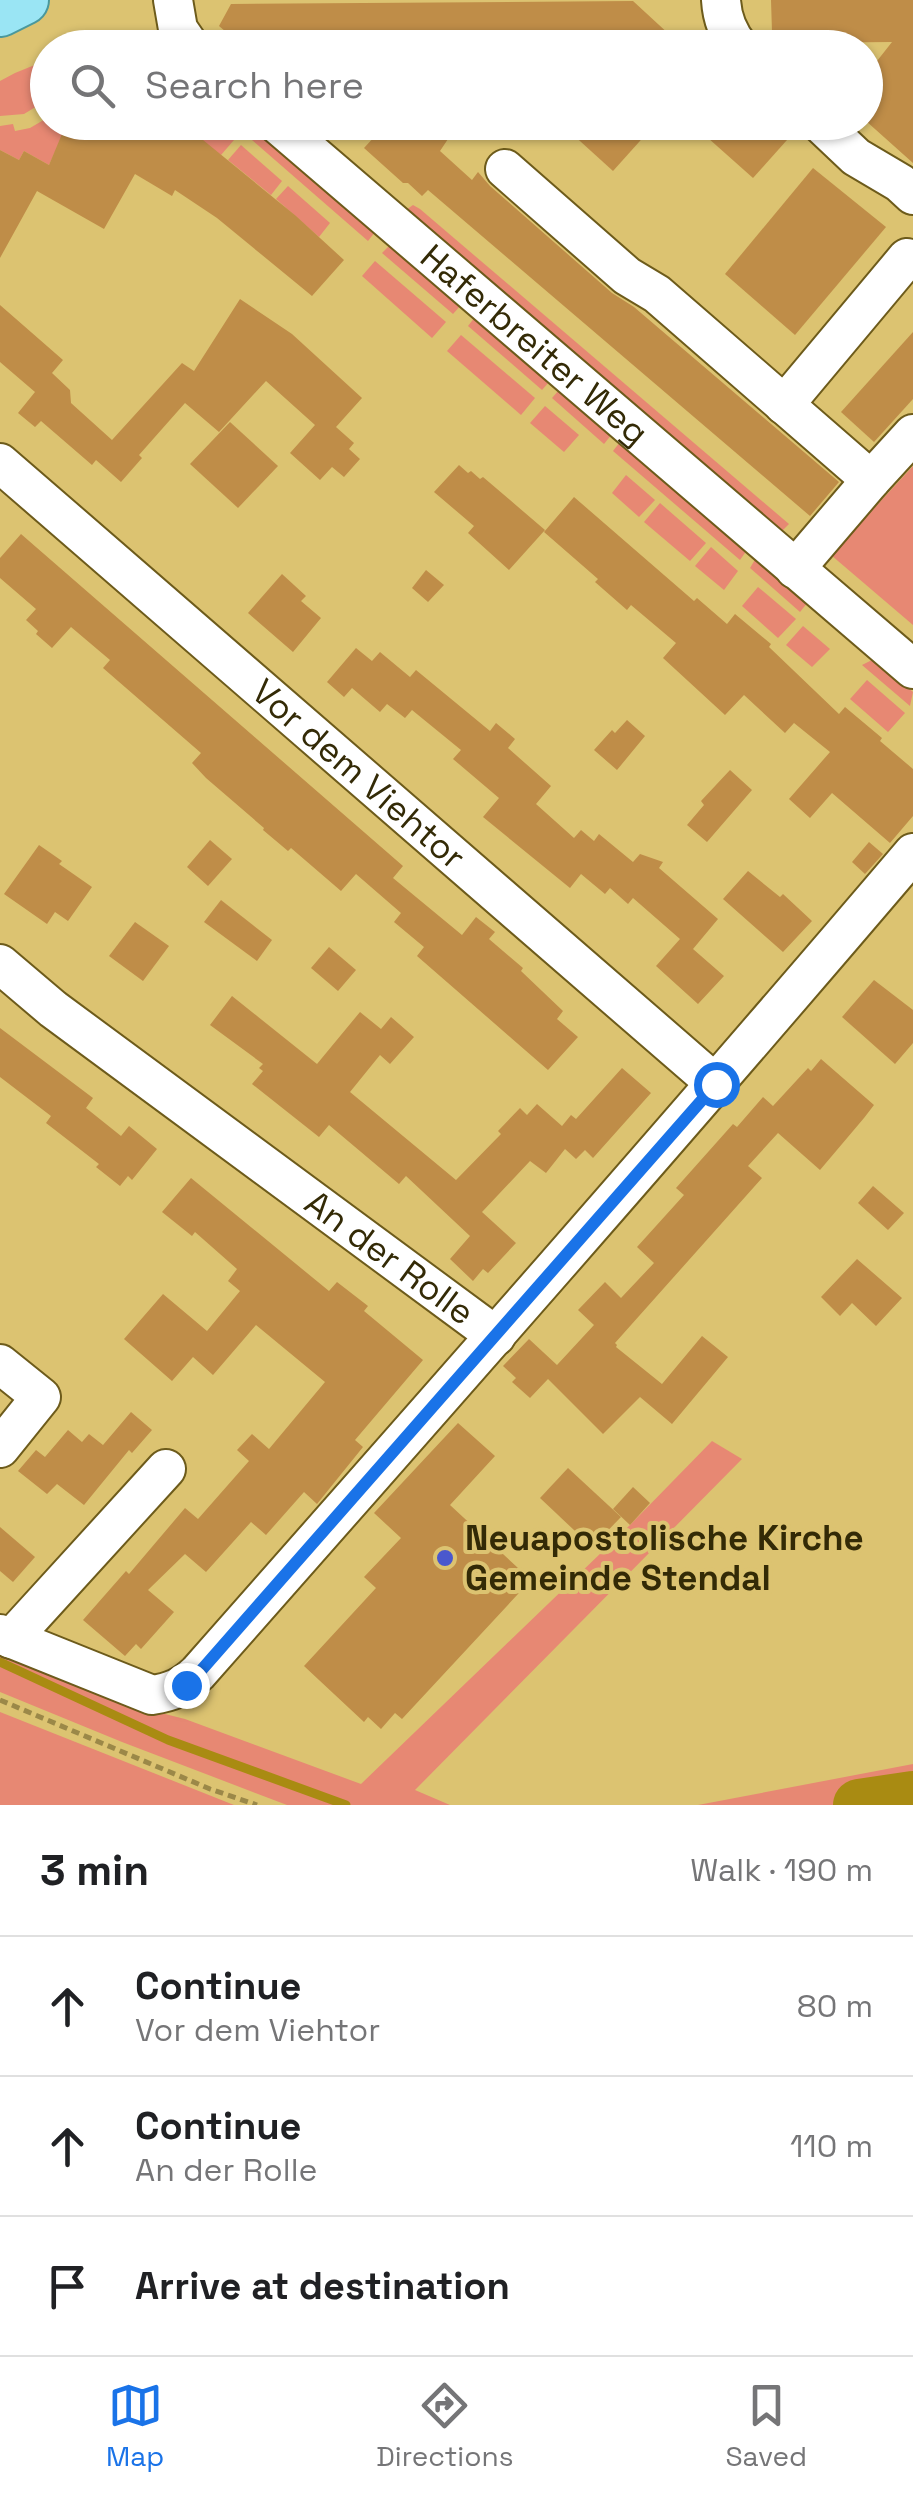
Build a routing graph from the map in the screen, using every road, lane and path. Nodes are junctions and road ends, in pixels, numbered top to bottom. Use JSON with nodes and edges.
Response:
{"nodes":[{"id":1,"x":24,"y":0,"type":"edge"},
{"id":2,"x":172,"y":0,"type":"edge"},
{"id":3,"x":722,"y":0,"type":"edge"},
{"id":4,"x":0,"y":12,"type":"edge"},
{"id":5,"x":179,"y":30,"type":"edge"},
{"id":6,"x":728,"y":30,"type":"edge"},
{"id":7,"x":297,"y":140,"type":"edge"},
{"id":8,"x":838,"y":140,"type":"edge"},
{"id":9,"x":506,"y":169,"type":"dead end"},
{"id":10,"x":913,"y":195,"type":"edge"},
{"id":11,"x":907,"y":258,"type":"dead end"},
{"id":12,"x":784,"y":406,"type":"junction"},
{"id":13,"x":913,"y":434,"type":"edge"},
{"id":14,"x":0,"y":464,"type":"edge"},
{"id":15,"x":870,"y":480,"type":"junction"},
{"id":16,"x":795,"y":568,"type":"junction"},
{"id":17,"x":913,"y":668,"type":"edge"},
{"id":18,"x":913,"y":853,"type":"edge"},
{"id":19,"x":0,"y":964,"type":"edge"},
{"id":20,"x":716,"y":1084,"type":"junction"},
{"id":21,"x":496,"y":1336,"type":"junction"},
{"id":22,"x":0,"y":1364,"type":"edge"},
{"id":23,"x":0,"y":1448,"type":"edge"},
{"id":24,"x":166,"y":1470,"type":"dead end"},
{"id":25,"x":6,"y":1636,"type":"edge"},
{"id":26,"x":0,"y":1700,"type":"edge"},
{"id":27,"x":256,"y":1805,"type":"edge"}],
"edges":[{"from":1,"to":4,"type":"main road"},
{"from":2,"to":5,"type":"street"},
{"from":3,"to":6,"type":"street"},
{"from":7,"to":16,"type":"street","name":"Haferbreiter Weg"},
{"from":8,"to":10,"type":"street"},
{"from":9,"to":12,"type":"street"},
{"from":11,"to":12,"type":"street"},
{"from":12,"to":15,"type":"street"},
{"from":13,"to":15,"type":"street"},
{"from":14,"to":20,"type":"street","name":"Vor dem Viehtor"},
{"from":15,"to":16,"type":"street"},
{"from":16,"to":17,"type":"street","name":"Haferbreiter Weg"},
{"from":18,"to":20,"type":"street"},
{"from":19,"to":21,"type":"street","name":"An der Rolle"},
{"from":20,"to":21,"type":"street"},
{"from":21,"to":25,"type":"street","name":"An der Rolle"},
{"from":22,"to":23,"type":"street"},
{"from":24,"to":25,"type":"street","name":"An der Rolle"},
{"from":26,"to":27,"type":"path"}]}
